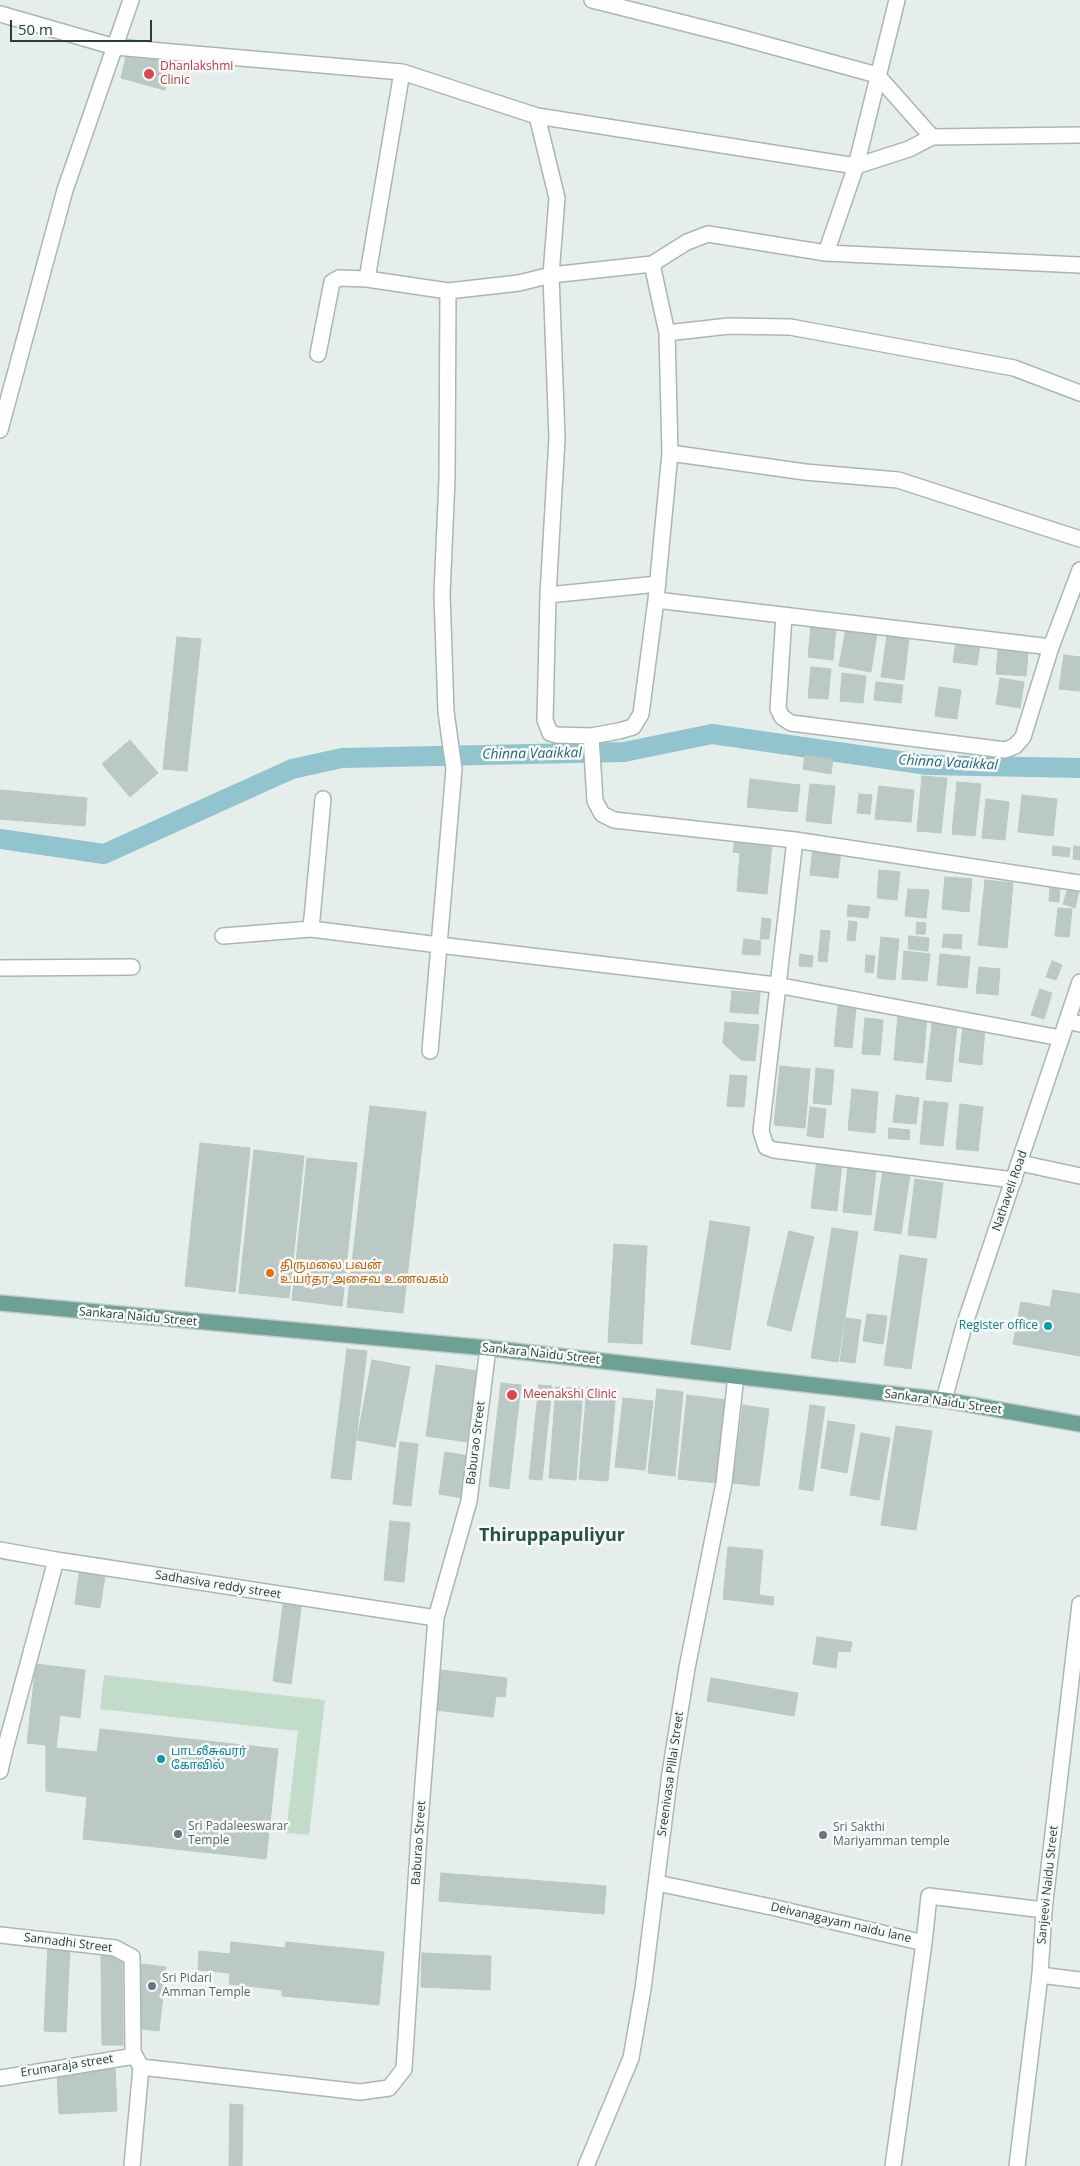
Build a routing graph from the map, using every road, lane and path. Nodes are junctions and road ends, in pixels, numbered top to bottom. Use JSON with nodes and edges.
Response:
{"nodes":[{"id":1,"x":132,"y":0,"type":"edge"},
{"id":2,"x":592,"y":0,"type":"edge"},
{"id":3,"x":897,"y":0,"type":"edge"},
{"id":4,"x":0,"y":14,"type":"edge"},
{"id":5,"x":115,"y":47,"type":"junction"},
{"id":6,"x":402,"y":72,"type":"junction"},
{"id":7,"x":878,"y":75,"type":"junction"},
{"id":8,"x":537,"y":116,"type":"junction"},
{"id":9,"x":1080,"y":135,"type":"edge"},
{"id":10,"x":932,"y":138,"type":"junction"},
{"id":11,"x":856,"y":166,"type":"junction"},
{"id":12,"x":826,"y":253,"type":"junction"},
{"id":13,"x":652,"y":264,"type":"junction"},
{"id":14,"x":1080,"y":264,"type":"edge"},
{"id":15,"x":551,"y":275,"type":"junction"},
{"id":16,"x":367,"y":279,"type":"junction"},
{"id":17,"x":448,"y":291,"type":"junction"},
{"id":18,"x":667,"y":333,"type":"junction"},
{"id":19,"x":318,"y":354,"type":"dead end"},
{"id":20,"x":1080,"y":393,"type":"edge"},
{"id":21,"x":0,"y":430,"type":"edge"},
{"id":22,"x":670,"y":453,"type":"junction"},
{"id":23,"x":1080,"y":539,"type":"edge"},
{"id":24,"x":1080,"y":570,"type":"edge"},
{"id":25,"x":658,"y":584,"type":"junction"},
{"id":26,"x":548,"y":595,"type":"junction"},
{"id":27,"x":656,"y":600,"type":"junction"},
{"id":28,"x":784,"y":615,"type":"junction"},
{"id":29,"x":1051,"y":647,"type":"junction"},
{"id":30,"x":592,"y":741,"type":"junction"},
{"id":31,"x":324,"y":798,"type":"dead end"},
{"id":32,"x":794,"y":840,"type":"junction"},
{"id":33,"x":1080,"y":883,"type":"edge"},
{"id":34,"x":311,"y":929,"type":"junction"},
{"id":35,"x":223,"y":936,"type":"dead end"},
{"id":36,"x":439,"y":946,"type":"junction"},
{"id":37,"x":132,"y":967,"type":"dead end"},
{"id":38,"x":0,"y":968,"type":"edge"},
{"id":39,"x":1080,"y":982,"type":"edge"},
{"id":40,"x":776,"y":985,"type":"junction"},
{"id":41,"x":1073,"y":1022,"type":"edge"},
{"id":42,"x":1061,"y":1038,"type":"junction"},
{"id":43,"x":430,"y":1051,"type":"dead end"},
{"id":44,"x":1020,"y":1163,"type":"junction"},
{"id":45,"x":1080,"y":1176,"type":"edge"},
{"id":46,"x":1014,"y":1180,"type":"junction"},
{"id":47,"x":0,"y":1303,"type":"edge"},
{"id":48,"x":488,"y":1348,"type":"junction"},
{"id":49,"x":736,"y":1376,"type":"junction"},
{"id":50,"x":944,"y":1400,"type":"junction"},
{"id":51,"x":1080,"y":1424,"type":"edge"},
{"id":52,"x":0,"y":1550,"type":"edge"},
{"id":53,"x":56,"y":1560,"type":"junction"},
{"id":54,"x":1080,"y":1604,"type":"edge"},
{"id":55,"x":436,"y":1618,"type":"junction"},
{"id":56,"x":2,"y":1753,"type":"edge"},
{"id":57,"x":0,"y":1772,"type":"edge"},
{"id":58,"x":657,"y":1883,"type":"junction"},
{"id":59,"x":1044,"y":1910,"type":"junction"},
{"id":60,"x":0,"y":1935,"type":"edge"},
{"id":61,"x":924,"y":1943,"type":"junction"},
{"id":62,"x":1040,"y":1975,"type":"junction"},
{"id":63,"x":1080,"y":1980,"type":"edge"},
{"id":64,"x":138,"y":2062,"type":"junction"},
{"id":65,"x":0,"y":2078,"type":"edge"},
{"id":66,"x":132,"y":2166,"type":"edge"},
{"id":67,"x":586,"y":2166,"type":"edge"},
{"id":68,"x":893,"y":2166,"type":"edge"},
{"id":69,"x":1017,"y":2166,"type":"edge"}],
"edges":[{"from":1,"to":5,"type":"street"},
{"from":2,"to":7,"type":"street"},
{"from":3,"to":7,"type":"street"},
{"from":4,"to":5,"type":"street"},
{"from":5,"to":6,"type":"street"},
{"from":5,"to":21,"type":"street"},
{"from":6,"to":8,"type":"street"},
{"from":6,"to":16,"type":"street"},
{"from":7,"to":10,"type":"street"},
{"from":7,"to":11,"type":"street"},
{"from":8,"to":11,"type":"street"},
{"from":8,"to":15,"type":"street"},
{"from":9,"to":10,"type":"street"},
{"from":10,"to":11,"type":"street"},
{"from":11,"to":12,"type":"street"},
{"from":12,"to":13,"type":"street"},
{"from":12,"to":14,"type":"street"},
{"from":13,"to":15,"type":"street"},
{"from":13,"to":18,"type":"street"},
{"from":15,"to":17,"type":"street"},
{"from":15,"to":26,"type":"street"},
{"from":16,"to":17,"type":"street"},
{"from":16,"to":19,"type":"street"},
{"from":17,"to":36,"type":"street"},
{"from":18,"to":20,"type":"street"},
{"from":18,"to":22,"type":"street"},
{"from":22,"to":23,"type":"street"},
{"from":22,"to":25,"type":"street"},
{"from":24,"to":29,"type":"street"},
{"from":25,"to":26,"type":"street"},
{"from":25,"to":27,"type":"street"},
{"from":26,"to":30,"type":"street"},
{"from":27,"to":28,"type":"street"},
{"from":27,"to":30,"type":"street"},
{"from":28,"to":29,"type":"street"},
{"from":28,"to":29,"type":"street"},
{"from":30,"to":32,"type":"street"},
{"from":31,"to":34,"type":"street"},
{"from":32,"to":33,"type":"street"},
{"from":32,"to":40,"type":"street"},
{"from":34,"to":35,"type":"street"},
{"from":34,"to":36,"type":"street"},
{"from":36,"to":40,"type":"street"},
{"from":36,"to":43,"type":"street"},
{"from":37,"to":38,"type":"street"},
{"from":39,"to":41,"type":"street","name":"Nathaveli Road"},
{"from":40,"to":42,"type":"street"},
{"from":40,"to":46,"type":"street"},
{"from":41,"to":42,"type":"street","name":"Nathaveli Road"},
{"from":42,"to":44,"type":"street","name":"Nathaveli Road"},
{"from":44,"to":45,"type":"street"},
{"from":44,"to":46,"type":"street","name":"Nathaveli Road"},
{"from":46,"to":50,"type":"street","name":"Nathaveli Road"},
{"from":47,"to":48,"type":"main road","name":"Sankara Naidu Street"},
{"from":48,"to":49,"type":"main road","name":"Sankara Naidu Street"},
{"from":48,"to":55,"type":"street","name":"Baburao Street"},
{"from":49,"to":50,"type":"main road","name":"Sankara Naidu Street"},
{"from":49,"to":58,"type":"street","name":"Sreenivasa Pillai Street"},
{"from":50,"to":51,"type":"main road","name":"Sankara Naidu Street"},
{"from":52,"to":53,"type":"street","name":"Sadhasiva reddy street"},
{"from":53,"to":55,"type":"street","name":"Sadhasiva reddy street"},
{"from":53,"to":56,"type":"street"},
{"from":54,"to":59,"type":"street","name":"Sanjeevi Naidu Street"},
{"from":55,"to":64,"type":"street","name":"Baburao Street"},
{"from":56,"to":57,"type":"street"},
{"from":58,"to":61,"type":"street","name":"Deivanagayam naidu lane"},
{"from":58,"to":67,"type":"street","name":"Sreenivasa Pillai Street"},
{"from":59,"to":61,"type":"street","name":"Deivanagayam naidu lane"},
{"from":59,"to":62,"type":"street","name":"Sanjeevi Naidu Street"},
{"from":60,"to":64,"type":"street","name":"Sannadhi Street"},
{"from":61,"to":68,"type":"street"},
{"from":62,"to":63,"type":"street"},
{"from":62,"to":69,"type":"street","name":"Sanjeevi Naidu Street"},
{"from":64,"to":65,"type":"street","name":"Erumaraja street"},
{"from":64,"to":66,"type":"street","name":"Sannadhi Street"}]}
